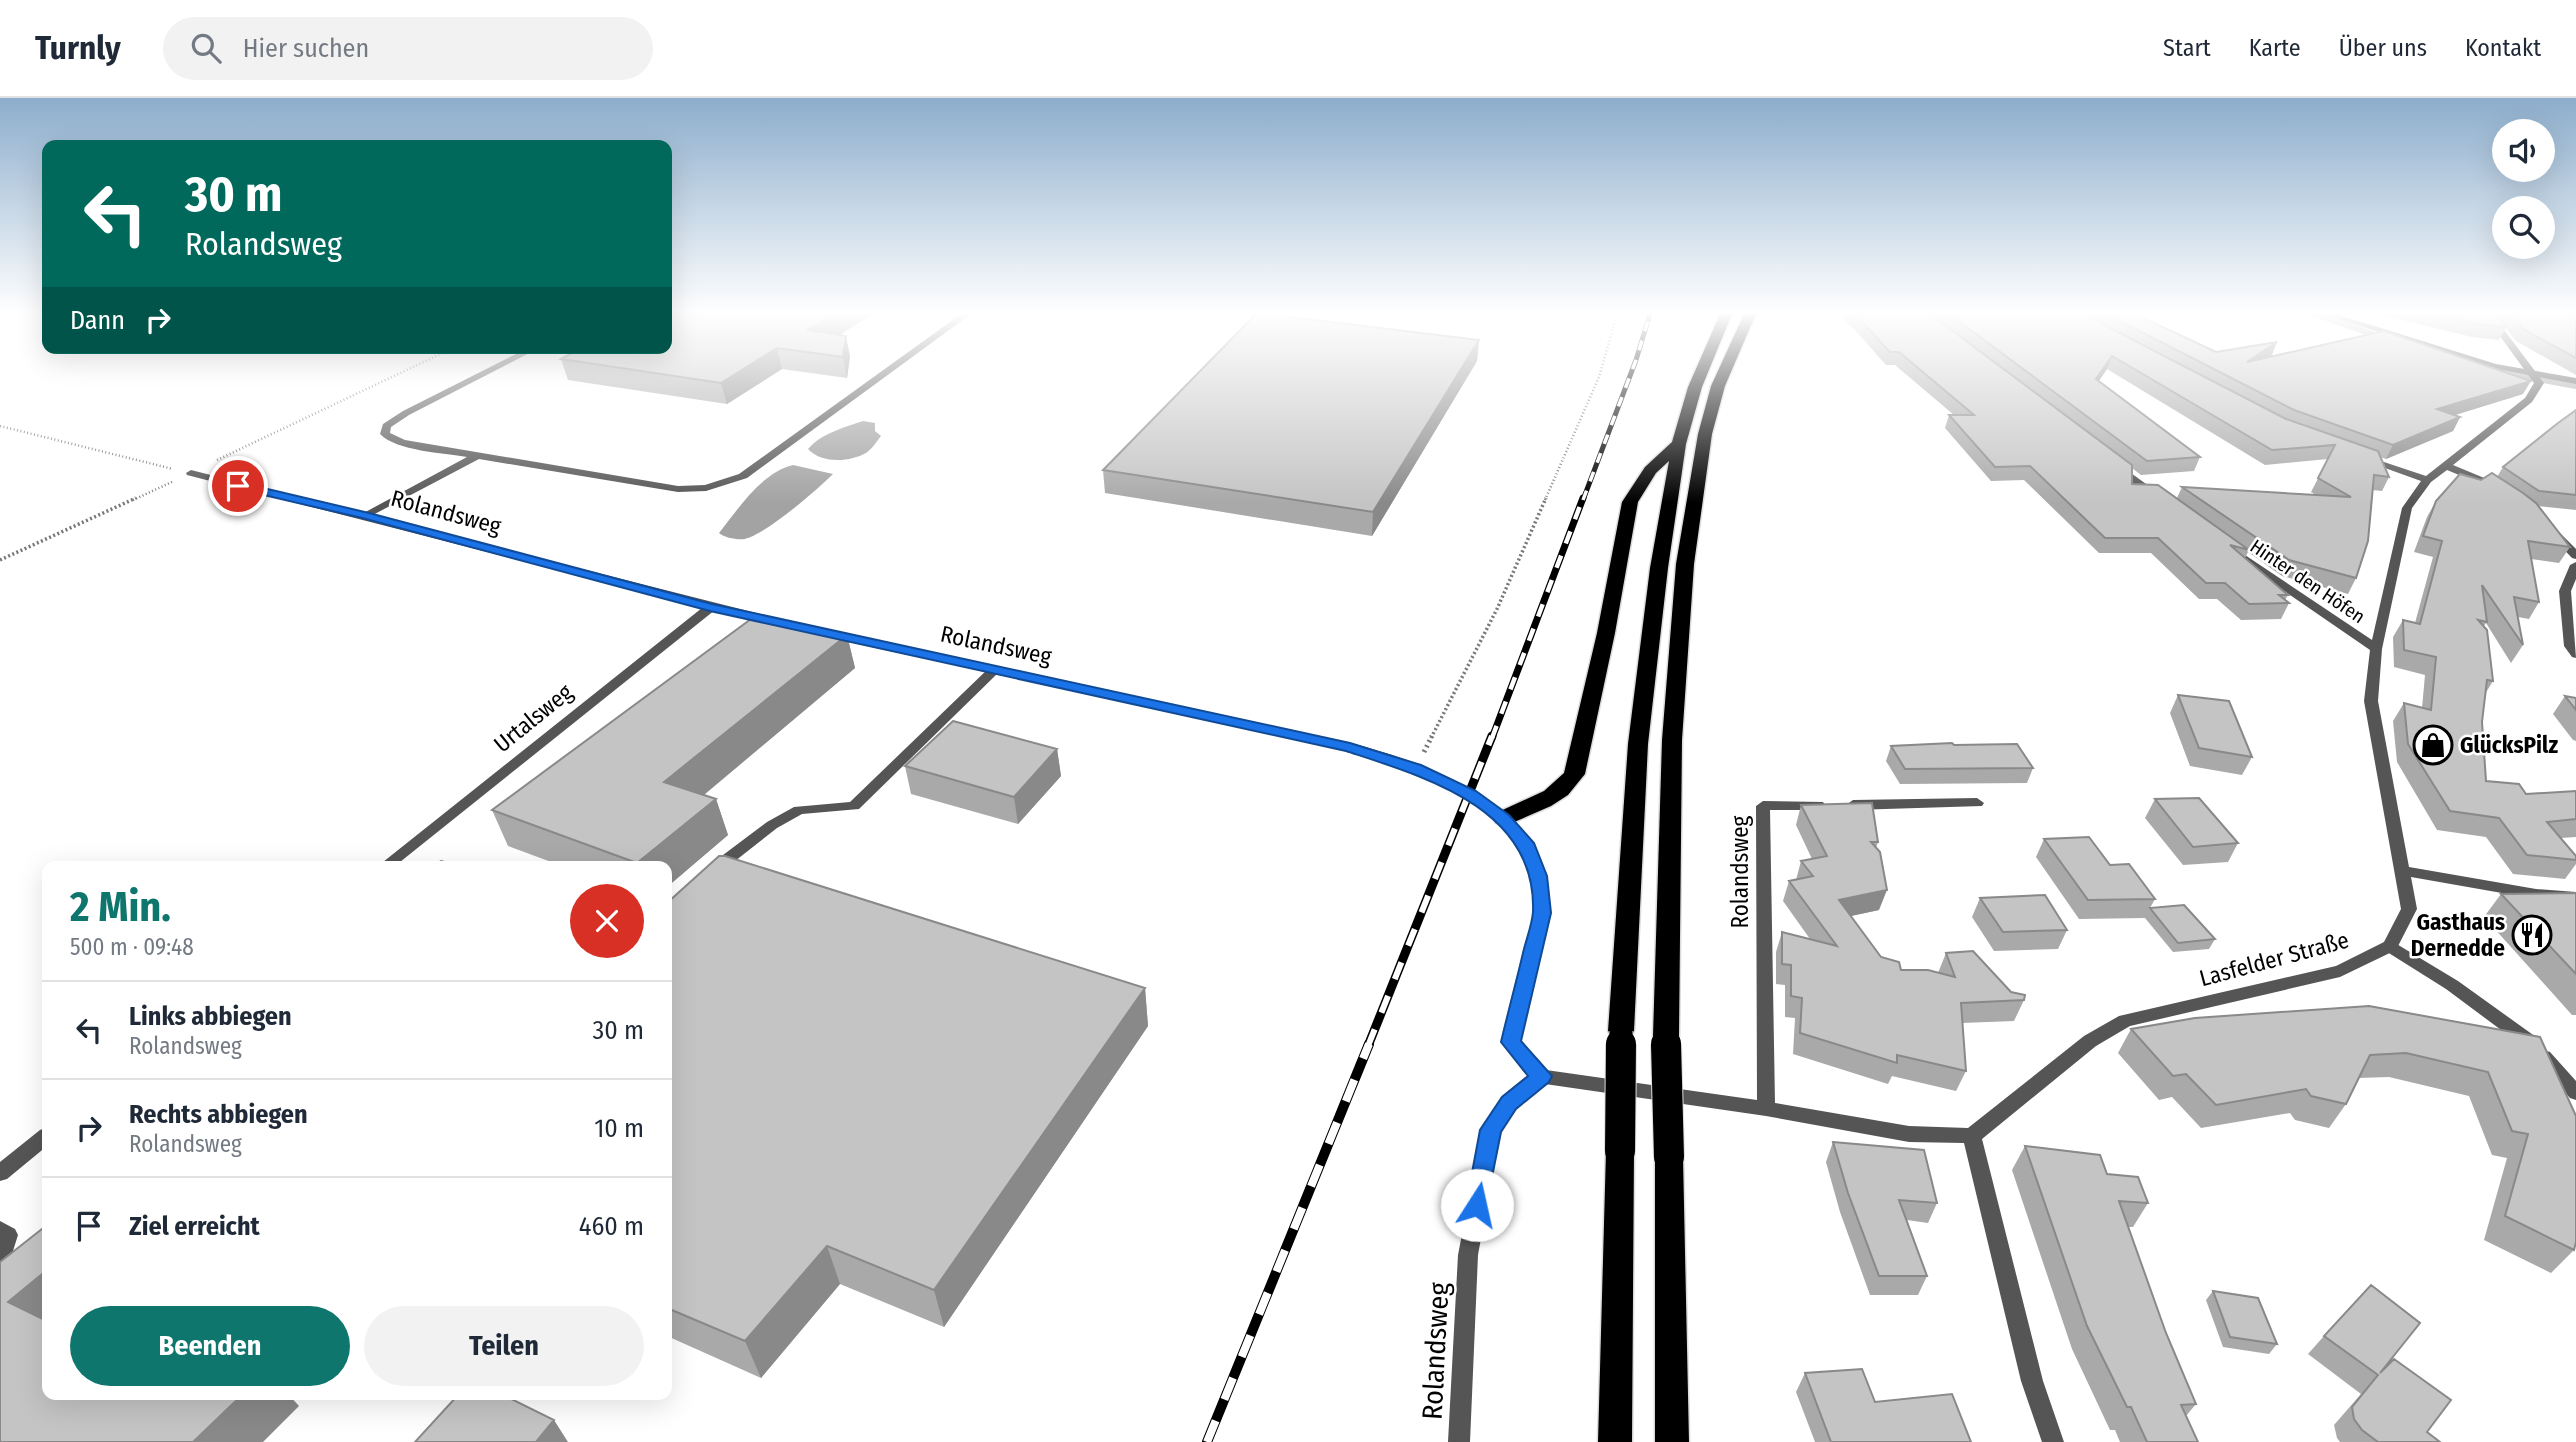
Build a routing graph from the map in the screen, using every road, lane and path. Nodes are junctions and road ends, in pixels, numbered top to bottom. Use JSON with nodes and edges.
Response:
{"nodes":[{"id":1,"x":393,"y":377,"type":"edge"},
{"id":2,"x":478,"y":377,"type":"edge"},
{"id":3,"x":880,"y":377,"type":"edge"},
{"id":4,"x":1598,"y":377,"type":"edge"},
{"id":5,"x":1699,"y":377,"type":"edge"},
{"id":6,"x":1722,"y":377,"type":"edge"},
{"id":7,"x":2532,"y":377,"type":"edge"},
{"id":8,"x":2536,"y":378,"type":"junction"},
{"id":9,"x":2576,"y":382,"type":"edge"},
{"id":10,"x":0,"y":426,"type":"edge"},
{"id":11,"x":1679,"y":444,"type":"junction"},
{"id":12,"x":2353,"y":454,"type":"edge"},
{"id":13,"x":477,"y":456,"type":"junction"},
{"id":14,"x":2107,"y":458,"type":"edge"},
{"id":15,"x":2447,"y":466,"type":"junction"},
{"id":16,"x":191,"y":473,"type":"junction"},
{"id":17,"x":2427,"y":480,"type":"junction"},
{"id":18,"x":2508,"y":494,"type":"edge"},
{"id":19,"x":2161,"y":499,"type":"edge"},
{"id":20,"x":365,"y":515,"type":"junction"},
{"id":21,"x":2548,"y":527,"type":"edge"},
{"id":22,"x":2228,"y":548,"type":"edge"},
{"id":23,"x":2576,"y":556,"type":"edge"},
{"id":24,"x":0,"y":560,"type":"edge"},
{"id":25,"x":2576,"y":565,"type":"edge"},
{"id":26,"x":710,"y":607,"type":"junction"},
{"id":27,"x":792,"y":625,"type":"edge"},
{"id":28,"x":818,"y":631,"type":"edge"},
{"id":29,"x":2376,"y":649,"type":"junction"},
{"id":30,"x":2576,"y":654,"type":"edge"},
{"id":31,"x":994,"y":670,"type":"junction"},
{"id":32,"x":1416,"y":769,"type":"junction"},
{"id":33,"x":1977,"y":803,"type":"dead end"},
{"id":34,"x":1504,"y":818,"type":"junction"},
{"id":35,"x":391,"y":861,"type":"edge"},
{"id":36,"x":2404,"y":872,"type":"junction"},
{"id":37,"x":709,"y":874,"type":"edge"},
{"id":38,"x":2576,"y":897,"type":"edge"},
{"id":39,"x":2390,"y":946,"type":"junction"},
{"id":40,"x":1542,"y":1076,"type":"junction"},
{"id":41,"x":2576,"y":1093,"type":"edge"},
{"id":42,"x":1766,"y":1109,"type":"junction"},
{"id":43,"x":1972,"y":1136,"type":"junction"},
{"id":44,"x":42,"y":1139,"type":"edge"},
{"id":45,"x":0,"y":1173,"type":"edge"},
{"id":46,"x":0,"y":1230,"type":"edge"},
{"id":47,"x":0,"y":1264,"type":"edge"},
{"id":48,"x":1458,"y":1442,"type":"edge"},
{"id":49,"x":1615,"y":1442,"type":"edge"},
{"id":50,"x":1672,"y":1442,"type":"edge"},
{"id":51,"x":2053,"y":1442,"type":"edge"}],
"edges":[{"from":1,"to":16,"type":"path"},
{"from":2,"to":13,"type":"street"},
{"from":3,"to":13,"type":"street"},
{"from":4,"to":32,"type":"path"},
{"from":5,"to":11,"type":"highway"},
{"from":6,"to":50,"type":"highway","bridge":true},
{"from":7,"to":8,"type":"street"},
{"from":8,"to":9,"type":"street"},
{"from":8,"to":15,"type":"street"},
{"from":10,"to":16,"type":"path"},
{"from":11,"to":34,"type":"highway"},
{"from":11,"to":49,"type":"highway","bridge":true},
{"from":12,"to":17,"type":"street"},
{"from":13,"to":20,"type":"street"},
{"from":14,"to":19,"type":"street"},
{"from":15,"to":17,"type":"street"},
{"from":15,"to":18,"type":"street"},
{"from":16,"to":20,"type":"street","name":"Rolandsweg"},
{"from":16,"to":24,"type":"path"},
{"from":17,"to":29,"type":"street"},
{"from":20,"to":26,"type":"street","name":"Rolandsweg"},
{"from":21,"to":23,"type":"street"},
{"from":22,"to":29,"type":"street","name":"Hinter den Höfen"},
{"from":25,"to":30,"type":"street"},
{"from":26,"to":27,"type":"street","name":"Rolandsweg"},
{"from":26,"to":35,"type":"street","name":"Urtalsweg"},
{"from":28,"to":31,"type":"street","name":"Rolandsweg"},
{"from":29,"to":36,"type":"street"},
{"from":31,"to":32,"type":"street","name":"Rolandsweg"},
{"from":31,"to":37,"type":"street"},
{"from":32,"to":34,"type":"street","name":"Rolandsweg"},
{"from":33,"to":42,"type":"street","name":"Rolandsweg"},
{"from":34,"to":40,"type":"street","name":"Rolandsweg"},
{"from":36,"to":38,"type":"street"},
{"from":36,"to":39,"type":"street"},
{"from":39,"to":41,"type":"street"},
{"from":39,"to":43,"type":"street","name":"Lasfelder Straße"},
{"from":40,"to":42,"type":"street"},
{"from":40,"to":48,"type":"street","name":"Rolandsweg"},
{"from":42,"to":43,"type":"street"},
{"from":43,"to":51,"type":"street"},
{"from":44,"to":45,"type":"street"},
{"from":46,"to":47,"type":"street"}]}
